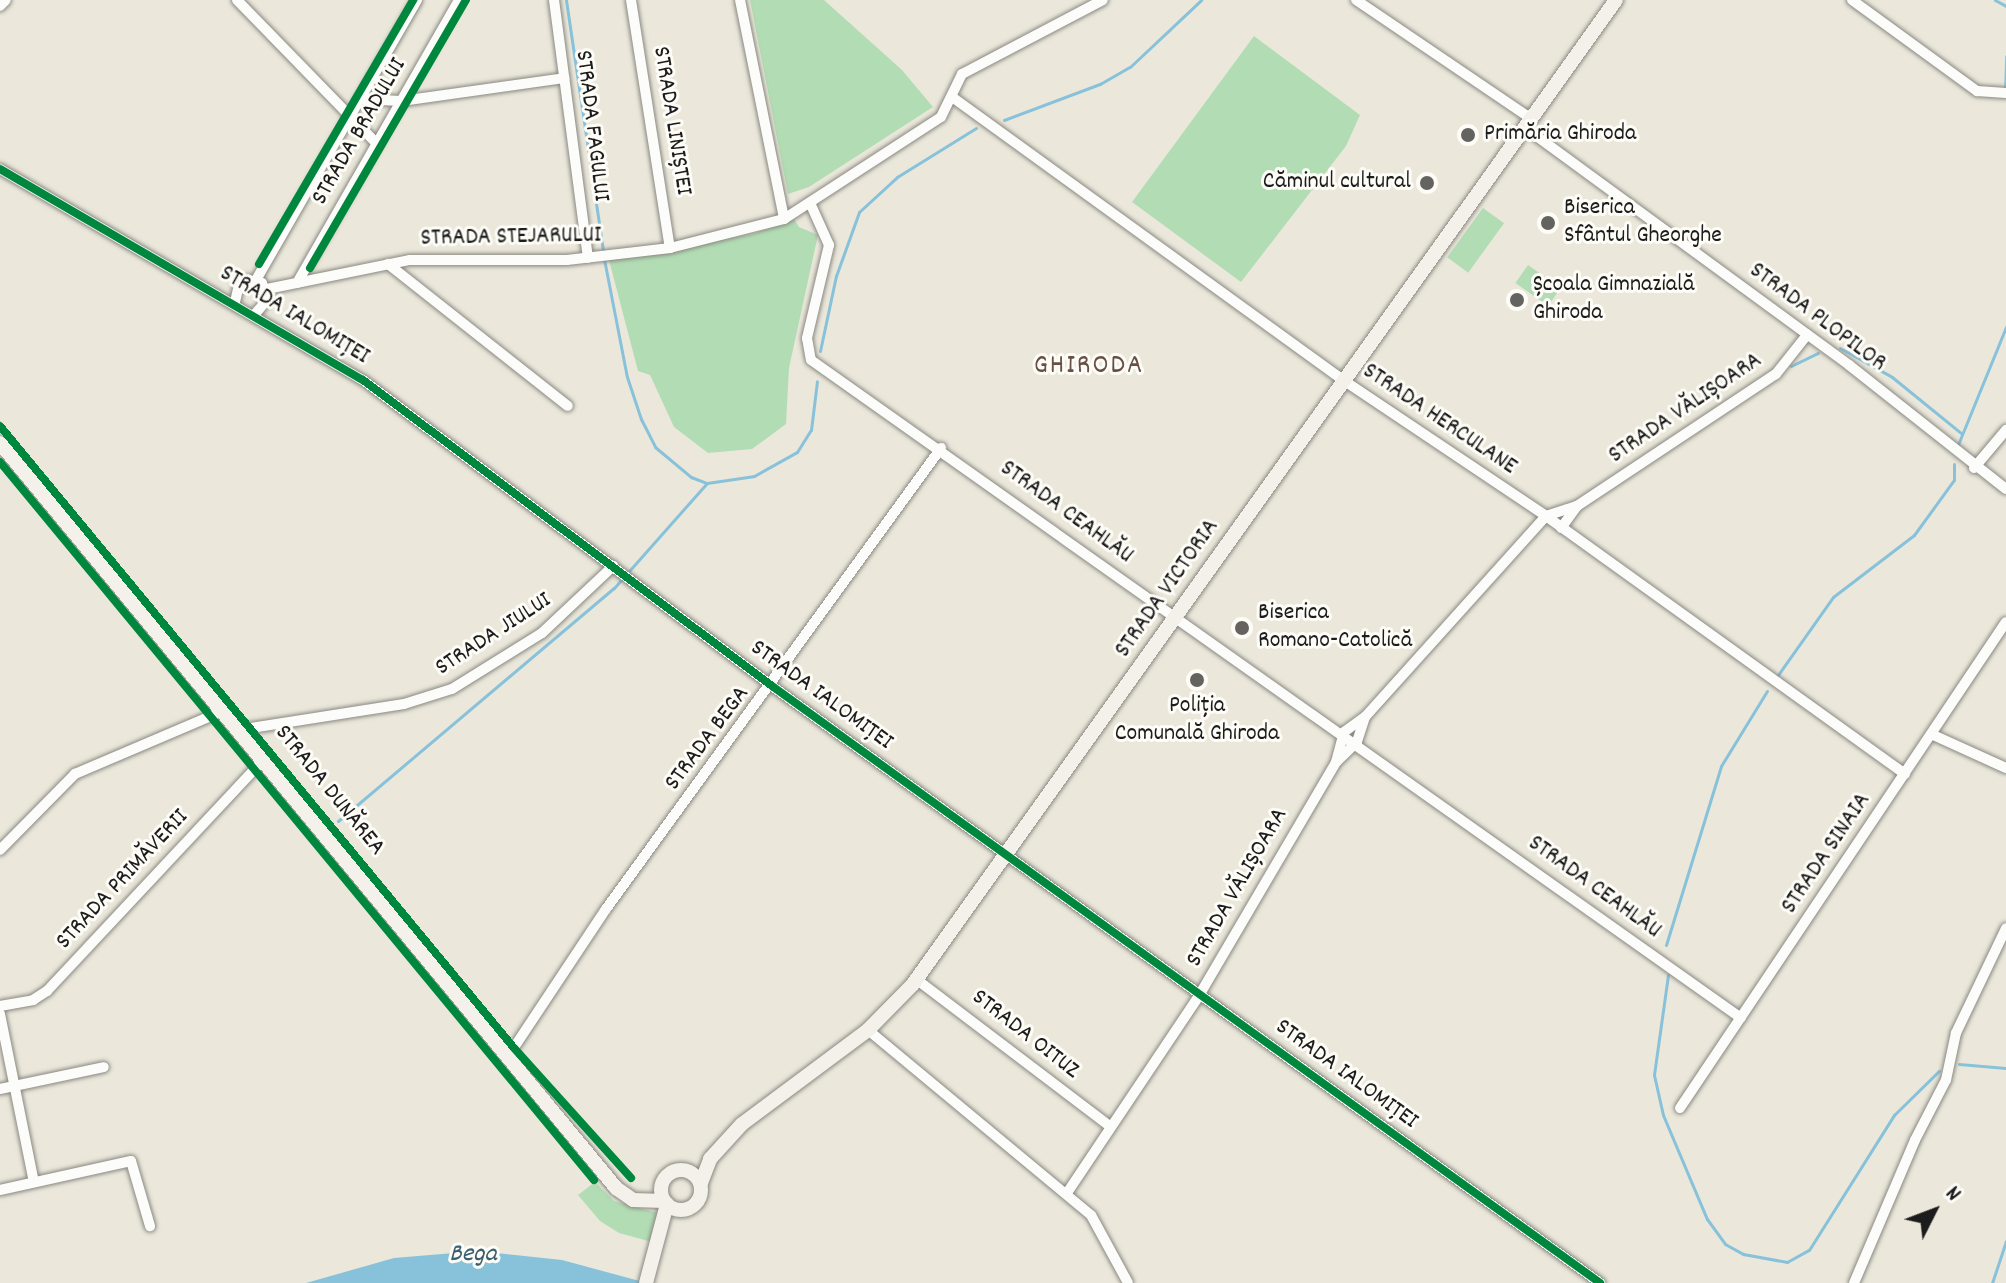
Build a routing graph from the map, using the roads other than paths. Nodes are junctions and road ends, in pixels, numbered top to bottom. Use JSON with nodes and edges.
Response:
{"nodes":[{"id":1,"x":6,"y":0,"type":"edge"},
{"id":2,"x":237,"y":0,"type":"edge"},
{"id":3,"x":417,"y":0,"type":"edge"},
{"id":4,"x":459,"y":0,"type":"edge"},
{"id":5,"x":554,"y":0,"type":"edge"},
{"id":6,"x":631,"y":0,"type":"edge"},
{"id":7,"x":740,"y":0,"type":"edge"},
{"id":8,"x":1103,"y":0,"type":"edge"},
{"id":9,"x":1356,"y":0,"type":"edge"},
{"id":10,"x":1616,"y":0,"type":"edge"},
{"id":11,"x":1852,"y":0,"type":"edge"},
{"id":12,"x":0,"y":6,"type":"edge"},
{"id":13,"x":564,"y":78,"type":"junction"},
{"id":14,"x":2004,"y":94,"type":"edge"},
{"id":15,"x":952,"y":97,"type":"junction"},
{"id":16,"x":360,"y":99,"type":"junction"},
{"id":17,"x":401,"y":101,"type":"junction"},
{"id":18,"x":349,"y":119,"type":"junction"},
{"id":19,"x":1527,"y":123,"type":"junction"},
{"id":20,"x":377,"y":144,"type":"junction"},
{"id":21,"x":0,"y":169,"type":"edge"},
{"id":22,"x":811,"y":205,"type":"junction"},
{"id":23,"x":784,"y":219,"type":"junction"},
{"id":24,"x":670,"y":248,"type":"junction"},
{"id":25,"x":591,"y":257,"type":"junction"},
{"id":26,"x":388,"y":264,"type":"junction"},
{"id":27,"x":256,"y":280,"type":"junction"},
{"id":28,"x":297,"y":283,"type":"junction"},
{"id":29,"x":267,"y":289,"type":"junction"},
{"id":30,"x":235,"y":302,"type":"junction"},
{"id":31,"x":255,"y":314,"type":"junction"},
{"id":32,"x":1807,"y":335,"type":"junction"},
{"id":33,"x":1343,"y":380,"type":"junction"},
{"id":34,"x":568,"y":406,"type":"dead end"},
{"id":35,"x":2006,"y":430,"type":"edge"},
{"id":36,"x":1,"y":448,"type":"edge"},
{"id":37,"x":941,"y":448,"type":"junction"},
{"id":38,"x":1974,"y":468,"type":"junction"},
{"id":39,"x":2006,"y":489,"type":"edge"},
{"id":40,"x":1577,"y":506,"type":"junction"},
{"id":41,"x":1553,"y":522,"type":"junction"},
{"id":42,"x":618,"y":569,"type":"junction"},
{"id":43,"x":1176,"y":617,"type":"junction"},
{"id":44,"x":2006,"y":622,"type":"edge"},
{"id":45,"x":772,"y":686,"type":"junction"},
{"id":46,"x":223,"y":711,"type":"junction"},
{"id":47,"x":238,"y":730,"type":"junction"},
{"id":48,"x":1931,"y":734,"type":"junction"},
{"id":49,"x":1350,"y":737,"type":"junction"},
{"id":50,"x":263,"y":760,"type":"junction"},
{"id":51,"x":1336,"y":762,"type":"junction"},
{"id":52,"x":2006,"y":768,"type":"edge"},
{"id":53,"x":1905,"y":774,"type":"junction"},
{"id":54,"x":0,"y":850,"type":"edge"},
{"id":55,"x":1006,"y":856,"type":"junction"},
{"id":56,"x":2006,"y":928,"type":"edge"},
{"id":57,"x":916,"y":979,"type":"junction"},
{"id":58,"x":1200,"y":994,"type":"junction"},
{"id":59,"x":0,"y":1006,"type":"edge"},
{"id":60,"x":0,"y":1014,"type":"edge"},
{"id":61,"x":1741,"y":1018,"type":"junction"},
{"id":62,"x":868,"y":1030,"type":"junction"},
{"id":63,"x":509,"y":1055,"type":"junction"},
{"id":64,"x":104,"y":1067,"type":"dead end"},
{"id":65,"x":15,"y":1086,"type":"junction"},
{"id":66,"x":0,"y":1089,"type":"edge"},
{"id":67,"x":1680,"y":1108,"type":"dead end"},
{"id":68,"x":1108,"y":1125,"type":"junction"},
{"id":69,"x":710,"y":1159,"type":"junction"},
{"id":70,"x":686,"y":1170,"type":"junction"},
{"id":71,"x":34,"y":1182,"type":"junction"},
{"id":72,"x":701,"y":1183,"type":"junction"},
{"id":73,"x":662,"y":1186,"type":"junction"},
{"id":74,"x":0,"y":1190,"type":"edge"},
{"id":75,"x":1067,"y":1193,"type":"junction"},
{"id":76,"x":639,"y":1201,"type":"junction"},
{"id":77,"x":666,"y":1203,"type":"junction"},
{"id":78,"x":681,"y":1210,"type":"junction"},
{"id":79,"x":150,"y":1226,"type":"dead end"},
{"id":80,"x":663,"y":1230,"type":"junction"},
{"id":81,"x":646,"y":1283,"type":"edge"},
{"id":82,"x":1128,"y":1283,"type":"edge"},
{"id":83,"x":1600,"y":1283,"type":"edge"},
{"id":84,"x":1854,"y":1283,"type":"edge"}],
"edges":[{"from":1,"to":12,"type":"street"},
{"from":2,"to":18,"type":"street"},
{"from":3,"to":16,"type":"street"},
{"from":4,"to":17,"type":"street","name":"STRADA BRADULUI"},
{"from":5,"to":13,"type":"street","name":"STRADA FAGULUI"},
{"from":6,"to":24,"type":"street","name":"STRADA LINIȘTEI"},
{"from":7,"to":23,"type":"street"},
{"from":8,"to":15,"type":"street","name":"STRADA STEJARULUI"},
{"from":9,"to":19,"type":"street","name":"STRADA PLOPILOR"},
{"from":10,"to":19,"type":"street","name":"STRADA VICTORIA"},
{"from":11,"to":14,"type":"street"},
{"from":13,"to":17,"type":"street"},
{"from":13,"to":25,"type":"street","name":"STRADA FAGULUI"},
{"from":15,"to":22,"type":"street","name":"STRADA STEJARULUI"},
{"from":15,"to":33,"type":"street","name":"STRADA HERCULANE"},
{"from":16,"to":17,"type":"street"},
{"from":16,"to":18,"type":"street"},
{"from":17,"to":20,"type":"street","name":"STRADA BRADULUI"},
{"from":18,"to":20,"type":"street"},
{"from":18,"to":27,"type":"street"},
{"from":19,"to":32,"type":"street","name":"STRADA PLOPILOR"},
{"from":19,"to":33,"type":"street","name":"STRADA VICTORIA"},
{"from":20,"to":28,"type":"street","name":"STRADA BRADULUI"},
{"from":21,"to":30,"type":"street","name":"STRADA IALOMIȚEI"},
{"from":22,"to":23,"type":"street","name":"STRADA STEJARULUI"},
{"from":22,"to":37,"type":"street","name":"STRADA CEAHLĂU"},
{"from":23,"to":24,"type":"street","name":"STRADA STEJARULUI"},
{"from":24,"to":25,"type":"street","name":"STRADA STEJARULUI"},
{"from":25,"to":26,"type":"street","name":"STRADA STEJARULUI"},
{"from":26,"to":28,"type":"street","name":"STRADA STEJARULUI"},
{"from":26,"to":34,"type":"street"},
{"from":27,"to":29,"type":"street"},
{"from":27,"to":30,"type":"street"},
{"from":28,"to":29,"type":"street","name":"STRADA STEJARULUI"},
{"from":29,"to":31,"type":"street"},
{"from":30,"to":31,"type":"street","name":"STRADA IALOMIȚEI"},
{"from":31,"to":42,"type":"street","name":"STRADA IALOMIȚEI"},
{"from":32,"to":38,"type":"street","name":"STRADA PLOPILOR"},
{"from":32,"to":40,"type":"street","name":"STRADA VĂLIȘOARA"},
{"from":33,"to":41,"type":"street","name":"STRADA HERCULANE"},
{"from":33,"to":43,"type":"street","name":"STRADA VICTORIA"},
{"from":35,"to":38,"type":"street"},
{"from":36,"to":46,"type":"street","name":"STRADA DUNĂREA"},
{"from":37,"to":43,"type":"street","name":"STRADA CEAHLĂU"},
{"from":37,"to":45,"type":"street","name":"STRADA BEGA"},
{"from":38,"to":39,"type":"street","name":"STRADA PLOPILOR"},
{"from":40,"to":41,"type":"street","name":"STRADA VĂLIȘOARA"},
{"from":40,"to":41,"type":"street","name":"STRADA VĂLIȘOARA"},
{"from":41,"to":49,"type":"street","name":"STRADA VĂLIȘOARA"},
{"from":41,"to":53,"type":"street","name":"STRADA HERCULANE"},
{"from":42,"to":45,"type":"street","name":"STRADA IALOMIȚEI"},
{"from":42,"to":47,"type":"street","name":"STRADA JIULUI"},
{"from":43,"to":49,"type":"street","name":"STRADA CEAHLĂU"},
{"from":43,"to":55,"type":"street","name":"STRADA VICTORIA"},
{"from":44,"to":48,"type":"street","name":"STRADA SINAIA"},
{"from":45,"to":55,"type":"street","name":"STRADA IALOMIȚEI"},
{"from":45,"to":63,"type":"street","name":"STRADA BEGA"},
{"from":46,"to":47,"type":"street","name":"STRADA DUNĂREA"},
{"from":46,"to":54,"type":"street"},
{"from":47,"to":50,"type":"street","name":"STRADA DUNĂREA"},
{"from":48,"to":52,"type":"street"},
{"from":48,"to":53,"type":"street","name":"STRADA SINAIA"},
{"from":49,"to":51,"type":"street","name":"STRADA VĂLIȘOARA"},
{"from":49,"to":51,"type":"street","name":"STRADA VĂLIȘOARA"},
{"from":49,"to":61,"type":"street","name":"STRADA CEAHLĂU"},
{"from":50,"to":59,"type":"street","name":"STRADA PRIMĂVERII"},
{"from":50,"to":63,"type":"street","name":"STRADA DUNĂREA"},
{"from":51,"to":58,"type":"street","name":"STRADA VĂLIȘOARA"},
{"from":53,"to":61,"type":"street","name":"STRADA SINAIA"},
{"from":55,"to":57,"type":"street","name":"STRADA VICTORIA"},
{"from":55,"to":58,"type":"street","name":"STRADA IALOMIȚEI"},
{"from":56,"to":84,"type":"street"},
{"from":57,"to":62,"type":"street","name":"STRADA VICTORIA"},
{"from":57,"to":68,"type":"street","name":"STRADA OITUZ"},
{"from":58,"to":68,"type":"street","name":"STRADA VĂLIȘOARA"},
{"from":58,"to":83,"type":"street","name":"STRADA IALOMIȚEI"},
{"from":60,"to":65,"type":"street"},
{"from":61,"to":67,"type":"street","name":"STRADA SINAIA"},
{"from":62,"to":69,"type":"street","name":"STRADA VICTORIA"},
{"from":62,"to":75,"type":"street"},
{"from":63,"to":76,"type":"street","name":"STRADA DUNĂREA"},
{"from":64,"to":65,"type":"street"},
{"from":65,"to":66,"type":"street"},
{"from":65,"to":71,"type":"street"},
{"from":68,"to":75,"type":"street","name":"STRADA VĂLIȘOARA"},
{"from":69,"to":70,"type":"street","name":"STRADA VICTORIA"},
{"from":69,"to":72,"type":"street","name":"STRADA VICTORIA"},
{"from":70,"to":72,"type":"street"},
{"from":70,"to":73,"type":"street"},
{"from":71,"to":74,"type":"street"},
{"from":71,"to":79,"type":"street"},
{"from":72,"to":78,"type":"street"},
{"from":73,"to":76,"type":"street"},
{"from":73,"to":77,"type":"street"},
{"from":75,"to":82,"type":"street"},
{"from":76,"to":77,"type":"street"},
{"from":77,"to":78,"type":"street"},
{"from":77,"to":80,"type":"street"},
{"from":78,"to":80,"type":"street"},
{"from":80,"to":81,"type":"street"}]}
